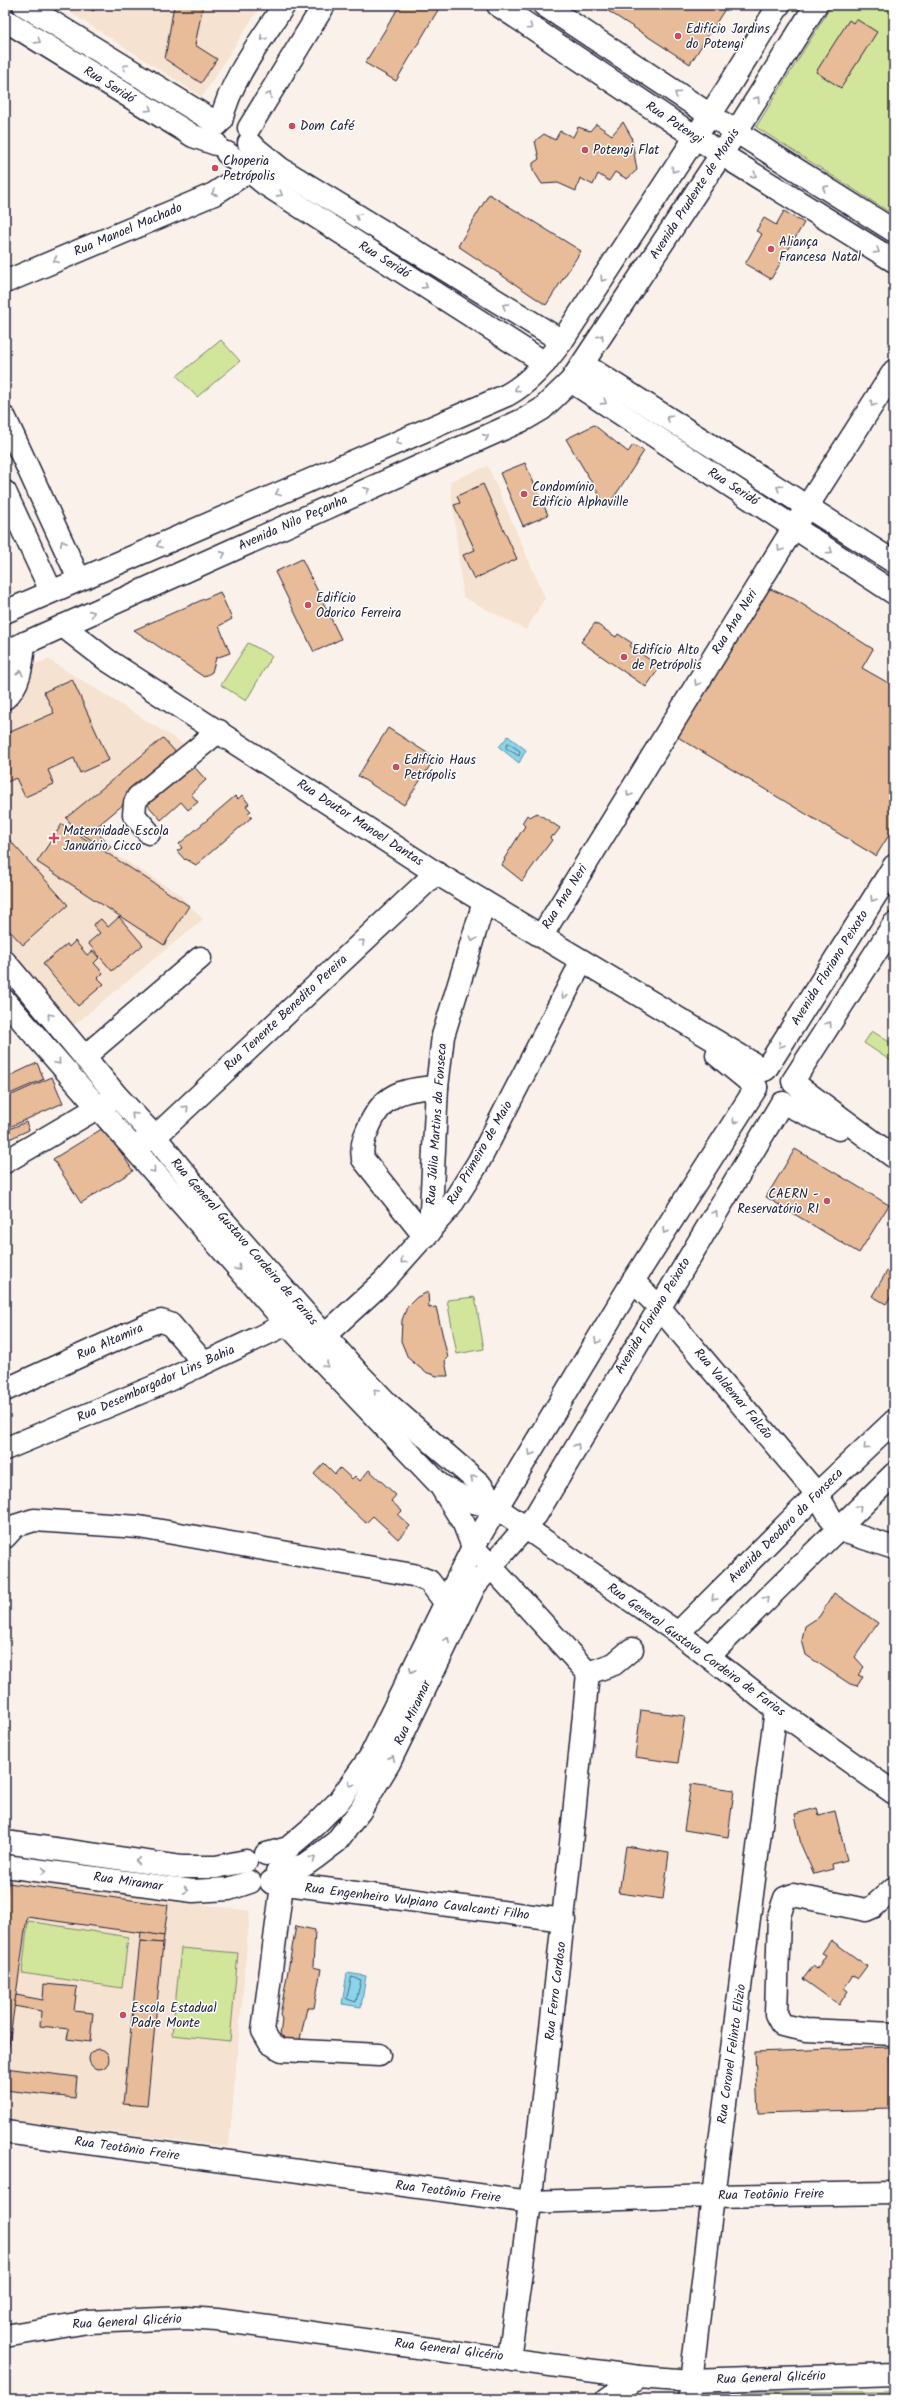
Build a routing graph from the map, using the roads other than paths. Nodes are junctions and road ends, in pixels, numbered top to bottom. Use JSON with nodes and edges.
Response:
{"nodes":[{"id":1,"x":284,"y":5,"type":"edge"},
{"id":2,"x":324,"y":5,"type":"edge"},
{"id":3,"x":498,"y":5,"type":"edge"},
{"id":4,"x":544,"y":5,"type":"edge"},
{"id":5,"x":779,"y":5,"type":"edge"},
{"id":6,"x":816,"y":5,"type":"edge"},
{"id":7,"x":33,"y":10,"type":"edge"},
{"id":8,"x":7,"y":24,"type":"edge"},
{"id":9,"x":710,"y":115,"type":"junction"},
{"id":10,"x":736,"y":132,"type":"junction"},
{"id":11,"x":221,"y":135,"type":"junction"},
{"id":12,"x":249,"y":136,"type":"junction"},
{"id":13,"x":696,"y":138,"type":"junction"},
{"id":14,"x":721,"y":154,"type":"junction"},
{"id":15,"x":247,"y":172,"type":"junction"},
{"id":16,"x":850,"y":204,"type":"junction"},
{"id":17,"x":836,"y":225,"type":"junction"},
{"id":18,"x":380,"y":229,"type":"junction"},
{"id":19,"x":894,"y":231,"type":"edge"},
{"id":20,"x":622,"y":249,"type":"junction"},
{"id":21,"x":368,"y":250,"type":"junction"},
{"id":22,"x":894,"y":261,"type":"edge"},
{"id":23,"x":648,"y":266,"type":"junction"},
{"id":24,"x":5,"y":282,"type":"edge"},
{"id":25,"x":472,"y":286,"type":"junction"},
{"id":26,"x":460,"y":309,"type":"junction"},
{"id":27,"x":530,"y":321,"type":"junction"},
{"id":28,"x":562,"y":341,"type":"junction"},
{"id":29,"x":516,"y":344,"type":"junction"},
{"id":30,"x":545,"y":363,"type":"junction"},
{"id":31,"x":894,"y":371,"type":"edge"},
{"id":32,"x":577,"y":372,"type":"junction"},
{"id":33,"x":5,"y":418,"type":"edge"},
{"id":34,"x":700,"y":438,"type":"junction"},
{"id":35,"x":688,"y":458,"type":"junction"},
{"id":36,"x":5,"y":492,"type":"edge"},
{"id":37,"x":808,"y":506,"type":"junction"},
{"id":38,"x":247,"y":507,"type":"junction"},
{"id":39,"x":794,"y":527,"type":"junction"},
{"id":40,"x":894,"y":562,"type":"edge"},
{"id":41,"x":194,"y":568,"type":"junction"},
{"id":42,"x":79,"y":579,"type":"junction"},
{"id":43,"x":51,"y":591,"type":"junction"},
{"id":44,"x":894,"y":593,"type":"edge"},
{"id":45,"x":5,"y":612,"type":"edge"},
{"id":46,"x":63,"y":626,"type":"junction"},
{"id":47,"x":15,"y":648,"type":"edge"},
{"id":48,"x":5,"y":698,"type":"edge"},
{"id":49,"x":219,"y":731,"type":"junction"},
{"id":50,"x":149,"y":833,"type":"dead end"},
{"id":51,"x":894,"y":866,"type":"edge"},
{"id":52,"x":436,"y":873,"type":"junction"},
{"id":53,"x":484,"y":902,"type":"junction"},
{"id":54,"x":894,"y":924,"type":"edge"},
{"id":55,"x":542,"y":935,"type":"junction"},
{"id":56,"x":200,"y":958,"type":"dead end"},
{"id":57,"x":582,"y":961,"type":"junction"},
{"id":58,"x":5,"y":962,"type":"edge"},
{"id":59,"x":5,"y":1001,"type":"edge"},
{"id":60,"x":84,"y":1057,"type":"junction"},
{"id":61,"x":760,"y":1079,"type":"junction"},
{"id":62,"x":793,"y":1082,"type":"junction"},
{"id":63,"x":437,"y":1087,"type":"junction"},
{"id":64,"x":117,"y":1096,"type":"junction"},
{"id":65,"x":782,"y":1104,"type":"junction"},
{"id":66,"x":97,"y":1108,"type":"junction"},
{"id":67,"x":155,"y":1137,"type":"junction"},
{"id":68,"x":133,"y":1148,"type":"junction"},
{"id":69,"x":885,"y":1151,"type":"edge"},
{"id":70,"x":5,"y":1162,"type":"edge"},
{"id":71,"x":428,"y":1234,"type":"junction"},
{"id":72,"x":633,"y":1281,"type":"junction"},
{"id":73,"x":659,"y":1307,"type":"junction"},
{"id":74,"x":296,"y":1318,"type":"junction"},
{"id":75,"x":325,"y":1335,"type":"junction"},
{"id":76,"x":204,"y":1363,"type":"junction"},
{"id":77,"x":5,"y":1390,"type":"edge"},
{"id":78,"x":894,"y":1421,"type":"edge"},
{"id":79,"x":5,"y":1449,"type":"edge"},
{"id":80,"x":894,"y":1474,"type":"edge"},
{"id":81,"x":440,"y":1485,"type":"junction"},
{"id":82,"x":498,"y":1508,"type":"junction"},
{"id":83,"x":828,"y":1511,"type":"junction"},
{"id":84,"x":526,"y":1529,"type":"junction"},
{"id":85,"x":5,"y":1537,"type":"edge"},
{"id":86,"x":894,"y":1548,"type":"edge"},
{"id":87,"x":468,"y":1555,"type":"junction"},
{"id":88,"x":491,"y":1567,"type":"junction"},
{"id":89,"x":429,"y":1581,"type":"junction"},
{"id":90,"x":445,"y":1602,"type":"junction"},
{"id":91,"x":678,"y":1633,"type":"junction"},
{"id":92,"x":632,"y":1649,"type":"dead end"},
{"id":93,"x":709,"y":1656,"type":"junction"},
{"id":94,"x":588,"y":1673,"type":"junction"},
{"id":95,"x":776,"y":1709,"type":"junction"},
{"id":96,"x":894,"y":1793,"type":"edge"},
{"id":97,"x":5,"y":1842,"type":"edge"},
{"id":98,"x":256,"y":1857,"type":"junction"},
{"id":99,"x":5,"y":1866,"type":"edge"},
{"id":100,"x":270,"y":1880,"type":"junction"},
{"id":101,"x":894,"y":1888,"type":"edge"},
{"id":102,"x":564,"y":1920,"type":"junction"},
{"id":103,"x":894,"y":2034,"type":"edge"},
{"id":104,"x":379,"y":2056,"type":"dead end"},
{"id":105,"x":5,"y":2132,"type":"edge"},
{"id":106,"x":894,"y":2193,"type":"edge"},
{"id":107,"x":713,"y":2196,"type":"junction"},
{"id":108,"x":531,"y":2202,"type":"junction"},
{"id":109,"x":6,"y":2332,"type":"edge"},
{"id":110,"x":509,"y":2358,"type":"junction"},
{"id":111,"x":894,"y":2374,"type":"edge"},
{"id":112,"x":639,"y":2377,"type":"junction"},
{"id":113,"x":690,"y":2390,"type":"edge"},
{"id":114,"x":607,"y":2399,"type":"edge"}],
"edges":[{"from":1,"to":11,"type":"street","one_way":true},
{"from":12,"to":2,"type":"street","one_way":true},
{"from":3,"to":13,"type":"street","name":"Rua Potengi","one_way":true},
{"from":9,"to":4,"type":"street","name":"Rua Potengi","one_way":true},
{"from":5,"to":9,"type":"street"},
{"from":10,"to":6,"type":"street","name":"Avenida Prudente de Morais","one_way":true},
{"from":7,"to":8,"type":"street"},
{"from":11,"to":7,"type":"street","name":"Rua Seridó","one_way":true},
{"from":8,"to":11,"type":"street","name":"Rua Seridó","one_way":true},
{"from":9,"to":10,"type":"street","name":"Rua Potengi"},
{"from":9,"to":13,"type":"street"},
{"from":10,"to":14,"type":"street","name":"Avenida Prudente de Morais"},
{"from":16,"to":10,"type":"street","name":"Rua Potengi","one_way":true},
{"from":11,"to":12,"type":"street"},
{"from":11,"to":12,"type":"street","name":"Rua Seridó"},
{"from":11,"to":15,"type":"street","name":"Rua Seridó"},
{"from":18,"to":12,"type":"street","name":"Rua Seridó","one_way":true},
{"from":13,"to":14,"type":"street","name":"Rua Potengi"},
{"from":13,"to":20,"type":"street","one_way":true},
{"from":14,"to":17,"type":"street","name":"Rua Potengi","one_way":true},
{"from":14,"to":23,"type":"street","name":"Avenida Prudente de Morais"},
{"from":15,"to":21,"type":"street","name":"Rua Seridó","one_way":true},
{"from":15,"to":24,"type":"street","name":"Rua Manoel Machado","one_way":true},
{"from":16,"to":17,"type":"street"},
{"from":16,"to":19,"type":"street","name":"Rua Potengi"},
{"from":17,"to":22,"type":"street","name":"Rua Potengi","one_way":true},
{"from":18,"to":21,"type":"street"},
{"from":18,"to":25,"type":"street","name":"Rua Seridó"},
{"from":20,"to":23,"type":"street"},
{"from":20,"to":28,"type":"street","one_way":true},
{"from":21,"to":26,"type":"street","name":"Rua Seridó","one_way":true},
{"from":32,"to":23,"type":"street","name":"Avenida Prudente de Morais","one_way":true},
{"from":25,"to":26,"type":"street"},
{"from":27,"to":25,"type":"street","name":"Rua Seridó","one_way":true},
{"from":26,"to":29,"type":"street","name":"Rua Seridó"},
{"from":27,"to":28,"type":"street","name":"Rua Seridó"},
{"from":27,"to":29,"type":"street"},
{"from":28,"to":30,"type":"street"},
{"from":29,"to":30,"type":"street","name":"Rua Seridó"},
{"from":30,"to":38,"type":"street","one_way":true},
{"from":31,"to":37,"type":"street","name":"Rua Ana Neri","one_way":true},
{"from":34,"to":32,"type":"street","name":"Rua Seridó","one_way":true},
{"from":32,"to":35,"type":"street","name":"Rua Seridó","one_way":true},
{"from":41,"to":32,"type":"street","name":"Avenida Nilo Peçanha","one_way":true},
{"from":42,"to":33,"type":"street","one_way":true},
{"from":34,"to":35,"type":"street"},
{"from":37,"to":34,"type":"street","name":"Rua Seridó","one_way":true},
{"from":35,"to":39,"type":"street","name":"Rua Seridó"},
{"from":36,"to":43,"type":"street"},
{"from":37,"to":39,"type":"street","name":"Rua Ana Neri"},
{"from":37,"to":40,"type":"street","name":"Rua Seridó"},
{"from":38,"to":41,"type":"street"},
{"from":38,"to":42,"type":"street","one_way":true},
{"from":39,"to":44,"type":"street","name":"Rua Seridó","one_way":true},
{"from":39,"to":55,"type":"street","name":"Rua Ana Neri","one_way":true},
{"from":46,"to":41,"type":"street","name":"Avenida Nilo Peçanha","one_way":true},
{"from":42,"to":43,"type":"street"},
{"from":43,"to":45,"type":"street"},
{"from":46,"to":47,"type":"street","name":"Avenida Nilo Peçanha"},
{"from":46,"to":49,"type":"street","name":"Rua Doutor Manoel Dantas"},
{"from":48,"to":47,"type":"street","one_way":true},
{"from":49,"to":50,"type":"street"},
{"from":49,"to":52,"type":"street","name":"Rua Doutor Manoel Dantas"},
{"from":51,"to":61,"type":"street","name":"Avenida Floriano Peixoto","one_way":true},
{"from":52,"to":53,"type":"street","name":"Rua Doutor Manoel Dantas"},
{"from":67,"to":52,"type":"street","name":"Rua Tenente Benedito Pereira","one_way":true},
{"from":53,"to":55,"type":"street","name":"Rua Doutor Manoel Dantas"},
{"from":53,"to":63,"type":"street","name":"Rua Júlia Martins da Fonseca","one_way":true},
{"from":62,"to":54,"type":"street","one_way":true},
{"from":55,"to":57,"type":"street","name":"Rua Doutor Manoel Dantas"},
{"from":56,"to":60,"type":"street"},
{"from":57,"to":61,"type":"street","name":"Rua Doutor Manoel Dantas"},
{"from":57,"to":71,"type":"street","name":"Rua Primeiro de Maio","one_way":true},
{"from":60,"to":58,"type":"street","name":"Rua General Gustavo Cordeiro de Farias","one_way":true},
{"from":59,"to":66,"type":"street","name":"Rua General Gustavo Cordeiro de Farias","one_way":true},
{"from":60,"to":64,"type":"street","name":"Rua General Gustavo Cordeiro de Farias"},
{"from":61,"to":62,"type":"street"},
{"from":61,"to":65,"type":"street"},
{"from":61,"to":72,"type":"street","name":"Avenida Floriano Peixoto","one_way":true},
{"from":62,"to":65,"type":"street"},
{"from":62,"to":69,"type":"street"},
{"from":63,"to":71,"type":"street","name":"Rua Júlia Martins da Fonseca"},
{"from":63,"to":71,"type":"street"},
{"from":64,"to":66,"type":"street"},
{"from":67,"to":64,"type":"street","name":"Rua General Gustavo Cordeiro de Farias","one_way":true},
{"from":65,"to":69,"type":"street"},
{"from":73,"to":65,"type":"street","name":"Avenida Floriano Peixoto","one_way":true},
{"from":66,"to":68,"type":"street","name":"Rua General Gustavo Cordeiro de Farias"},
{"from":66,"to":70,"type":"street"},
{"from":67,"to":68,"type":"street","name":"Rua Tenente Benedito Pereira"},
{"from":67,"to":74,"type":"street","name":"Rua General Gustavo Cordeiro de Farias"},
{"from":68,"to":74,"type":"street","name":"Rua General Gustavo Cordeiro de Farias","one_way":true},
{"from":71,"to":75,"type":"street","name":"Rua Primeiro de Maio","one_way":true},
{"from":72,"to":73,"type":"street","name":"Rua Valdemar Falcão"},
{"from":72,"to":82,"type":"street","name":"Avenida Floriano Peixoto","one_way":true},
{"from":73,"to":83,"type":"street","name":"Rua Valdemar Falcão"},
{"from":84,"to":73,"type":"street","name":"Avenida Floriano Peixoto","one_way":true},
{"from":74,"to":75,"type":"street","name":"Rua General Gustavo Cordeiro de Farias"},
{"from":74,"to":76,"type":"street","name":"Rua Desembargador Lins Bahia"},
{"from":74,"to":81,"type":"street","name":"Rua General Gustavo Cordeiro de Farias","one_way":true},
{"from":82,"to":75,"type":"street","name":"Rua General Gustavo Cordeiro de Farias","one_way":true},
{"from":76,"to":77,"type":"street","name":"Rua Altamira"},
{"from":76,"to":79,"type":"street","name":"Rua Desembargador Lins Bahia"},
{"from":78,"to":83,"type":"street","name":"Avenida Deodoro da Fonseca","one_way":true},
{"from":83,"to":80,"type":"street","name":"Avenida Deodoro da Fonseca","one_way":true},
{"from":81,"to":82,"type":"street","name":"Rua General Gustavo Cordeiro de Farias"},
{"from":81,"to":87,"type":"street"},
{"from":82,"to":84,"type":"street","name":"Rua General Gustavo Cordeiro de Farias"},
{"from":82,"to":87,"type":"street","name":"Rua Miramar"},
{"from":83,"to":86,"type":"street"},
{"from":83,"to":91,"type":"street","name":"Avenida Deodoro da Fonseca","one_way":true},
{"from":93,"to":83,"type":"street","name":"Avenida Deodoro da Fonseca","one_way":true},
{"from":84,"to":88,"type":"street","name":"Rua Miramar"},
{"from":84,"to":91,"type":"street","name":"Rua General Gustavo Cordeiro de Farias"},
{"from":85,"to":89,"type":"street"},
{"from":87,"to":88,"type":"street"},
{"from":87,"to":89,"type":"street"},
{"from":87,"to":90,"type":"street","name":"Rua Miramar"},
{"from":88,"to":94,"type":"street"},
{"from":100,"to":88,"type":"street","name":"Rua Miramar","one_way":true},
{"from":89,"to":90,"type":"street"},
{"from":90,"to":98,"type":"street","name":"Rua Miramar","one_way":true},
{"from":91,"to":93,"type":"street","name":"Rua General Gustavo Cordeiro de Farias"},
{"from":92,"to":94,"type":"street"},
{"from":93,"to":95,"type":"street","name":"Rua General Gustavo Cordeiro de Farias"},
{"from":94,"to":102,"type":"street","name":"Rua Ferro Cardoso"},
{"from":95,"to":96,"type":"street","name":"Rua General Gustavo Cordeiro de Farias"},
{"from":95,"to":107,"type":"street","name":"Rua Coronel Felinto Elizio"},
{"from":98,"to":97,"type":"street","name":"Rua Miramar","one_way":true},
{"from":98,"to":100,"type":"street"},
{"from":98,"to":100,"type":"street"},
{"from":99,"to":100,"type":"street","name":"Rua Miramar","one_way":true},
{"from":100,"to":102,"type":"street","name":"Rua Engenheiro Vulpiano Cavalcanti Filho"},
{"from":100,"to":104,"type":"street"},
{"from":101,"to":103,"type":"street"},
{"from":102,"to":108,"type":"street","name":"Rua Ferro Cardoso"},
{"from":105,"to":108,"type":"street","name":"Rua Teotônio Freire"},
{"from":106,"to":107,"type":"street","name":"Rua Teotônio Freire"},
{"from":107,"to":108,"type":"street","name":"Rua Teotônio Freire"},
{"from":107,"to":113,"type":"street","name":"Rua Coronel Felinto Elizio"},
{"from":108,"to":110,"type":"street","name":"Rua Ferro Cardoso"},
{"from":109,"to":110,"type":"street","name":"Rua General Glicério"},
{"from":110,"to":112,"type":"street","name":"Rua General Glicério"},
{"from":111,"to":113,"type":"street","name":"Rua General Glicério"},
{"from":112,"to":113,"type":"street","name":"Rua General Glicério"},
{"from":112,"to":114,"type":"street"}]}
